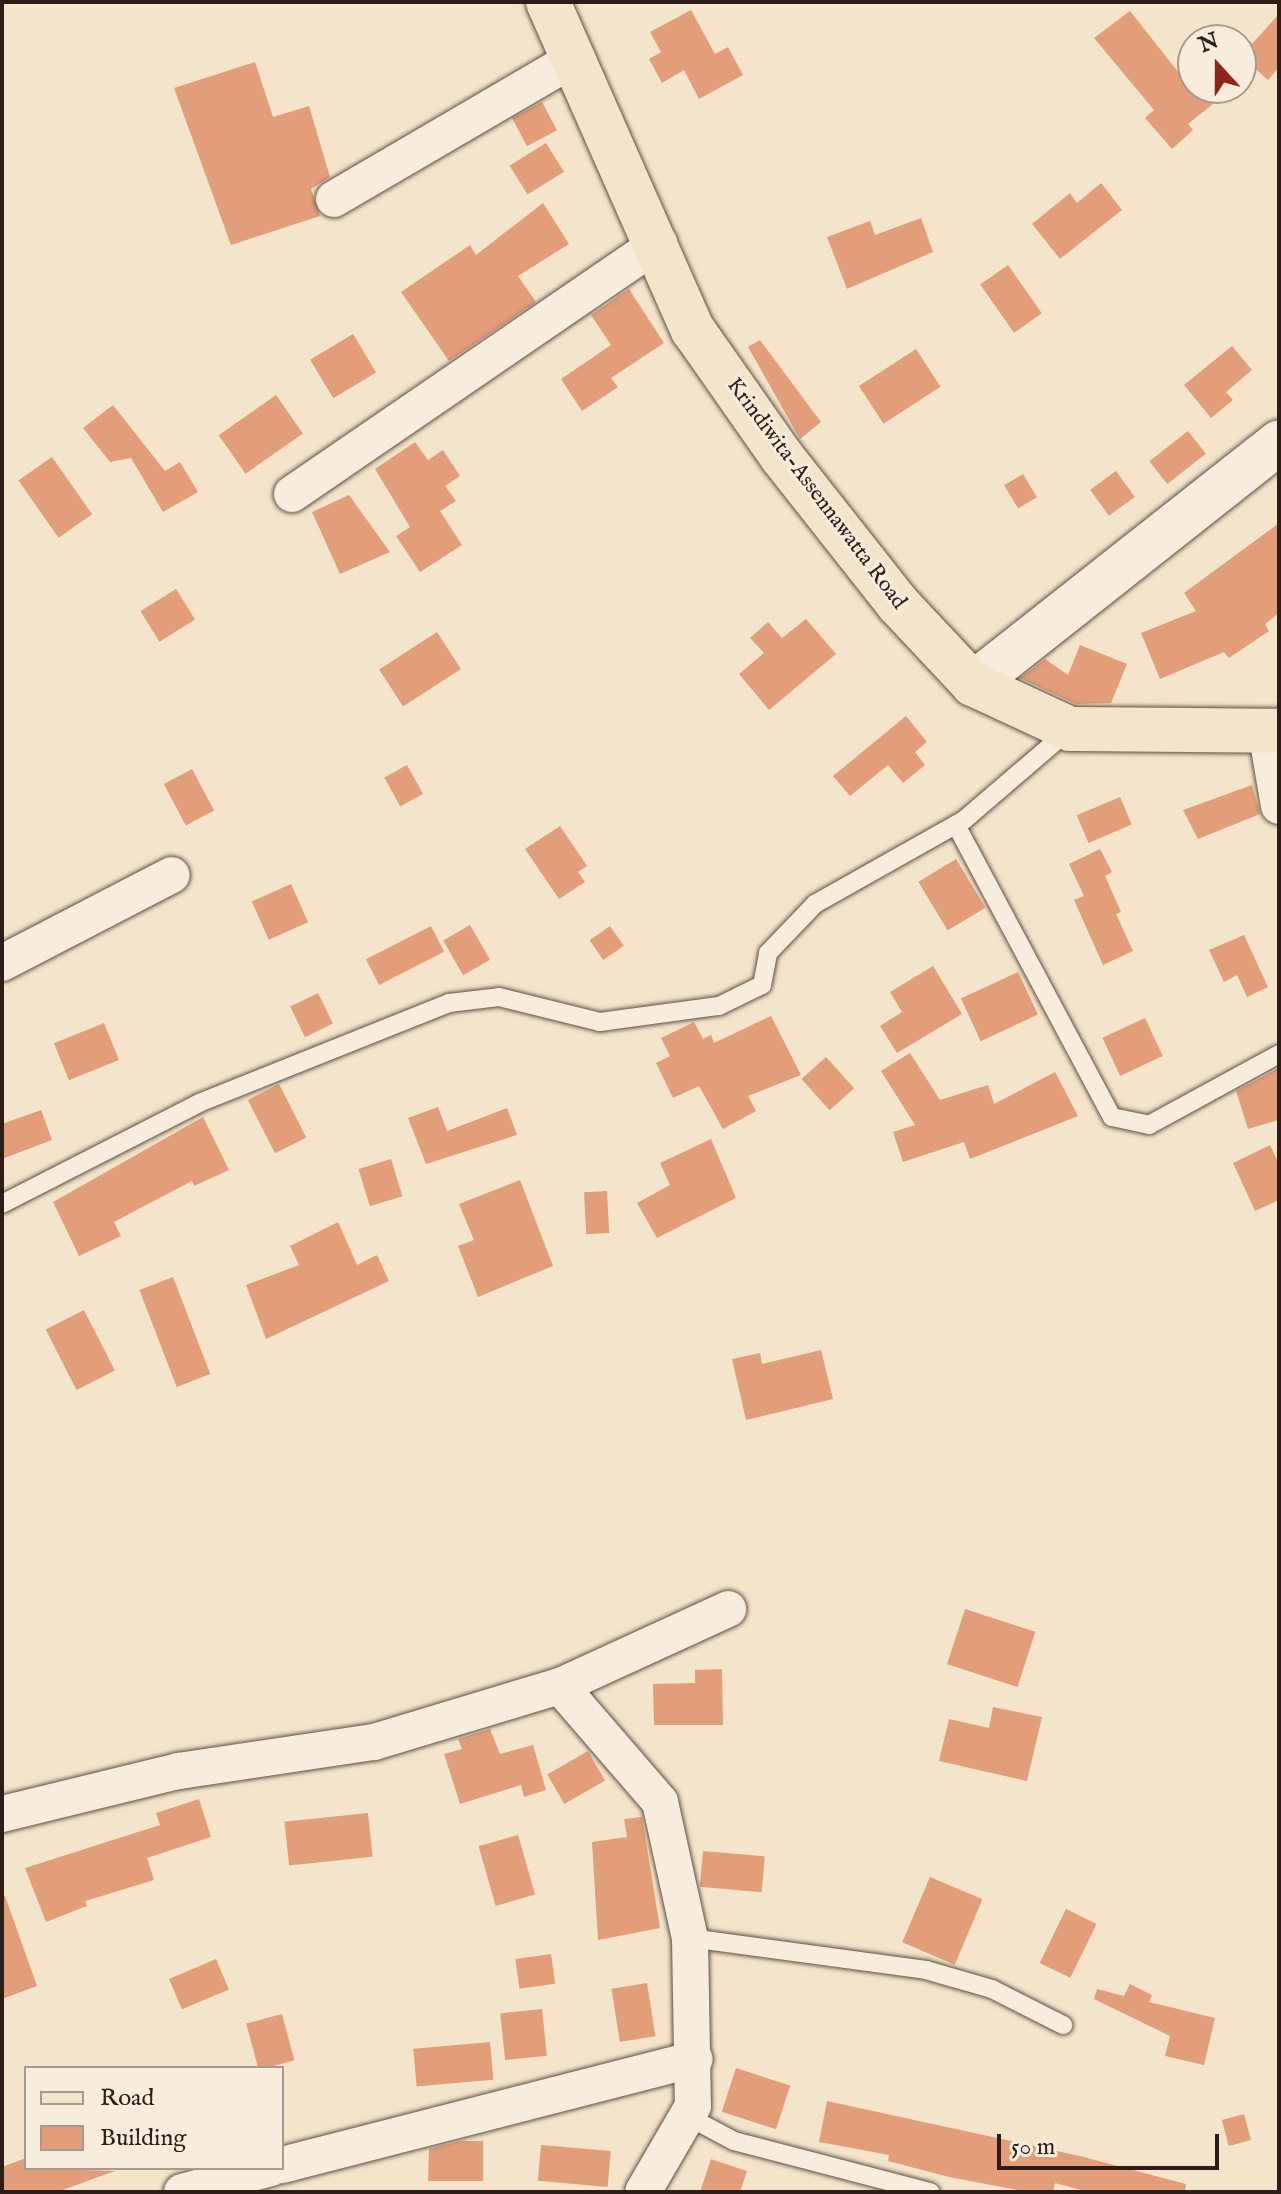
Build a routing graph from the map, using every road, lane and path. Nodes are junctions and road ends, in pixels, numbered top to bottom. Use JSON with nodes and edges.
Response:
{"nodes":[{"id":1,"x":548,"y":2,"type":"edge"},
{"id":2,"x":577,"y":57,"type":"junction"},
{"id":3,"x":334,"y":199,"type":"dead end"},
{"id":4,"x":659,"y":243,"type":"junction"},
{"id":5,"x":1279,"y":442,"type":"edge"},
{"id":6,"x":292,"y":494,"type":"dead end"},
{"id":7,"x":973,"y":684,"type":"junction"},
{"id":8,"x":1070,"y":729,"type":"junction"},
{"id":9,"x":1273,"y":731,"type":"edge"},
{"id":10,"x":1279,"y":806,"type":"edge"},
{"id":11,"x":956,"y":825,"type":"junction"},
{"id":12,"x":172,"y":875,"type":"dead end"},
{"id":13,"x":2,"y":963,"type":"edge"},
{"id":14,"x":1279,"y":1054,"type":"edge"},
{"id":15,"x":2,"y":1204,"type":"edge"},
{"id":16,"x":728,"y":1609,"type":"dead end"},
{"id":17,"x":560,"y":1686,"type":"junction"},
{"id":18,"x":2,"y":1814,"type":"edge"},
{"id":19,"x":690,"y":1938,"type":"junction"},
{"id":20,"x":1063,"y":2025,"type":"dead end"},
{"id":21,"x":695,"y":2059,"type":"junction"},
{"id":22,"x":689,"y":2117,"type":"junction"},
{"id":23,"x":284,"y":2164,"type":"edge"},
{"id":24,"x":264,"y":2170,"type":"edge"},
{"id":25,"x":182,"y":2192,"type":"edge"},
{"id":26,"x":643,"y":2192,"type":"edge"},
{"id":27,"x":930,"y":2192,"type":"edge"}],
"edges":[{"from":1,"to":2,"type":"main road","name":"Krindiwita-Assennawatta Road"},
{"from":2,"to":3,"type":"street"},
{"from":2,"to":4,"type":"main road","name":"Krindiwita-Assennawatta Road"},
{"from":4,"to":6,"type":"street"},
{"from":4,"to":7,"type":"main road","name":"Krindiwita-Assennawatta Road"},
{"from":5,"to":7,"type":"street"},
{"from":7,"to":8,"type":"main road","name":"Krindiwita-Assennawatta Road"},
{"from":8,"to":9,"type":"main road","name":"Krindiwita-Assennawatta Road"},
{"from":8,"to":11,"type":"lane"},
{"from":9,"to":10,"type":"street"},
{"from":11,"to":14,"type":"lane"},
{"from":11,"to":15,"type":"lane"},
{"from":12,"to":13,"type":"street"},
{"from":16,"to":17,"type":"street"},
{"from":17,"to":18,"type":"street"},
{"from":17,"to":19,"type":"street"},
{"from":19,"to":20,"type":"lane"},
{"from":19,"to":21,"type":"street"},
{"from":21,"to":22,"type":"street"},
{"from":21,"to":23,"type":"street"},
{"from":22,"to":26,"type":"street"},
{"from":22,"to":27,"type":"lane"},
{"from":24,"to":25,"type":"street"}]}
